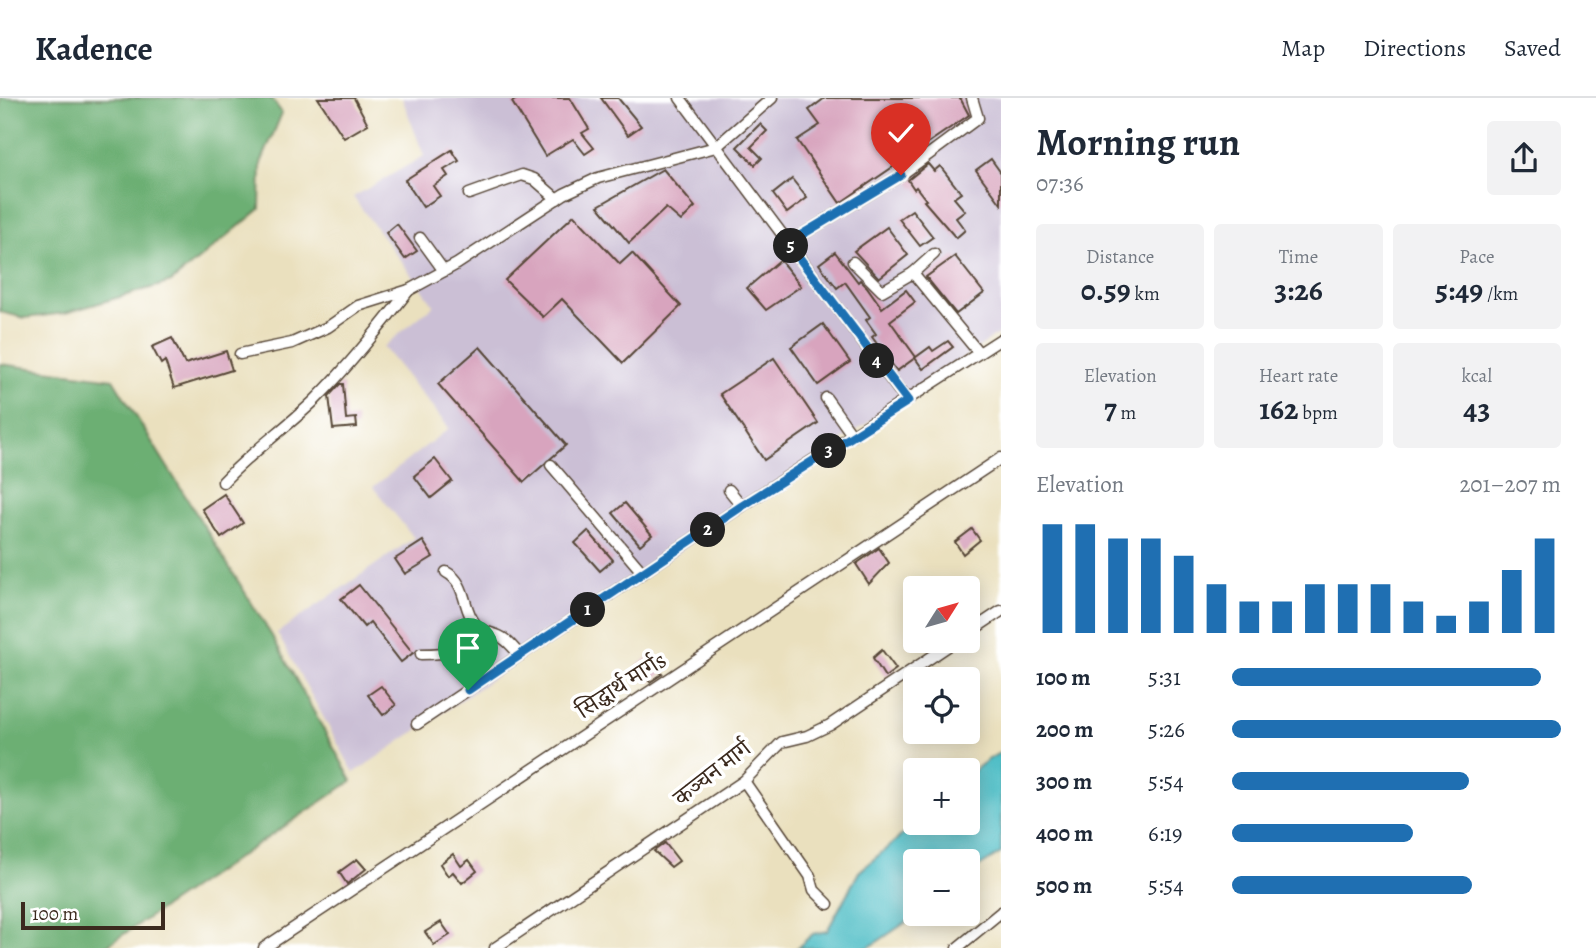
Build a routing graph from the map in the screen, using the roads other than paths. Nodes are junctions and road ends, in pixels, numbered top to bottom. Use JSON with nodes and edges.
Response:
{"nodes":[{"id":1,"x":680,"y":98,"type":"edge"},
{"id":2,"x":772,"y":98,"type":"edge"},
{"id":3,"x":972,"y":98,"type":"edge"},
{"id":4,"x":716,"y":146,"type":"junction"},
{"id":5,"x":469,"y":194,"type":"dead end"},
{"id":6,"x":557,"y":199,"type":"junction"},
{"id":7,"x":420,"y":238,"type":"dead end"},
{"id":8,"x":788,"y":243,"type":"junction"},
{"id":9,"x":934,"y":254,"type":"dead end"},
{"id":10,"x":853,"y":262,"type":"dead end"},
{"id":11,"x":444,"y":271,"type":"junction"},
{"id":12,"x":913,"y":273,"type":"junction"},
{"id":13,"x":410,"y":290,"type":"junction"},
{"id":14,"x":1001,"y":339,"type":"edge"},
{"id":15,"x":979,"y":353,"type":"junction"},
{"id":16,"x":240,"y":354,"type":"dead end"},
{"id":17,"x":825,"y":398,"type":"dead end"},
{"id":18,"x":908,"y":401,"type":"junction"},
{"id":19,"x":853,"y":436,"type":"junction"},
{"id":20,"x":1001,"y":458,"type":"edge"},
{"id":21,"x":551,"y":465,"type":"dead end"},
{"id":22,"x":223,"y":482,"type":"dead end"},
{"id":23,"x":729,"y":490,"type":"dead end"},
{"id":24,"x":742,"y":506,"type":"junction"},
{"id":25,"x":446,"y":572,"type":"dead end"},
{"id":26,"x":643,"y":573,"type":"junction"},
{"id":27,"x":1001,"y":611,"type":"edge"},
{"id":28,"x":980,"y":626,"type":"edge"},
{"id":29,"x":479,"y":628,"type":"junction"},
{"id":30,"x":938,"y":653,"type":"edge"},
{"id":31,"x":421,"y":654,"type":"dead end"},
{"id":32,"x":520,"y":655,"type":"junction"},
{"id":33,"x":417,"y":724,"type":"dead end"},
{"id":34,"x":744,"y":781,"type":"junction"},
{"id":35,"x":828,"y":904,"type":"dead end"},
{"id":36,"x":1001,"y":912,"type":"edge"},
{"id":37,"x":264,"y":948,"type":"edge"},
{"id":38,"x":495,"y":948,"type":"edge"},
{"id":39,"x":957,"y":948,"type":"edge"}],
"edges":[{"from":1,"to":4,"type":"street"},
{"from":2,"to":4,"type":"street"},
{"from":3,"to":8,"type":"street"},
{"from":4,"to":6,"type":"street"},
{"from":4,"to":8,"type":"street"},
{"from":5,"to":6,"type":"street"},
{"from":6,"to":11,"type":"street"},
{"from":7,"to":11,"type":"street"},
{"from":8,"to":18,"type":"street"},
{"from":9,"to":12,"type":"street"},
{"from":10,"to":12,"type":"street"},
{"from":11,"to":13,"type":"street"},
{"from":12,"to":15,"type":"street"},
{"from":13,"to":16,"type":"street"},
{"from":13,"to":22,"type":"street"},
{"from":14,"to":15,"type":"street"},
{"from":15,"to":18,"type":"street"},
{"from":17,"to":19,"type":"street"},
{"from":18,"to":19,"type":"street"},
{"from":19,"to":24,"type":"street"},
{"from":20,"to":37,"type":"street","name":"सिद्धार्थ मार्गs"},
{"from":21,"to":26,"type":"street"},
{"from":23,"to":24,"type":"street"},
{"from":24,"to":26,"type":"street"},
{"from":25,"to":29,"type":"street"},
{"from":26,"to":32,"type":"street"},
{"from":27,"to":28,"type":"street"},
{"from":29,"to":31,"type":"street"},
{"from":29,"to":32,"type":"street"},
{"from":30,"to":34,"type":"street","name":"कञ्चन मार्ग"},
{"from":32,"to":33,"type":"street"},
{"from":34,"to":35,"type":"street"},
{"from":34,"to":38,"type":"street","name":"कञ्चन मार्ग"},
{"from":36,"to":39,"type":"street"}]}
